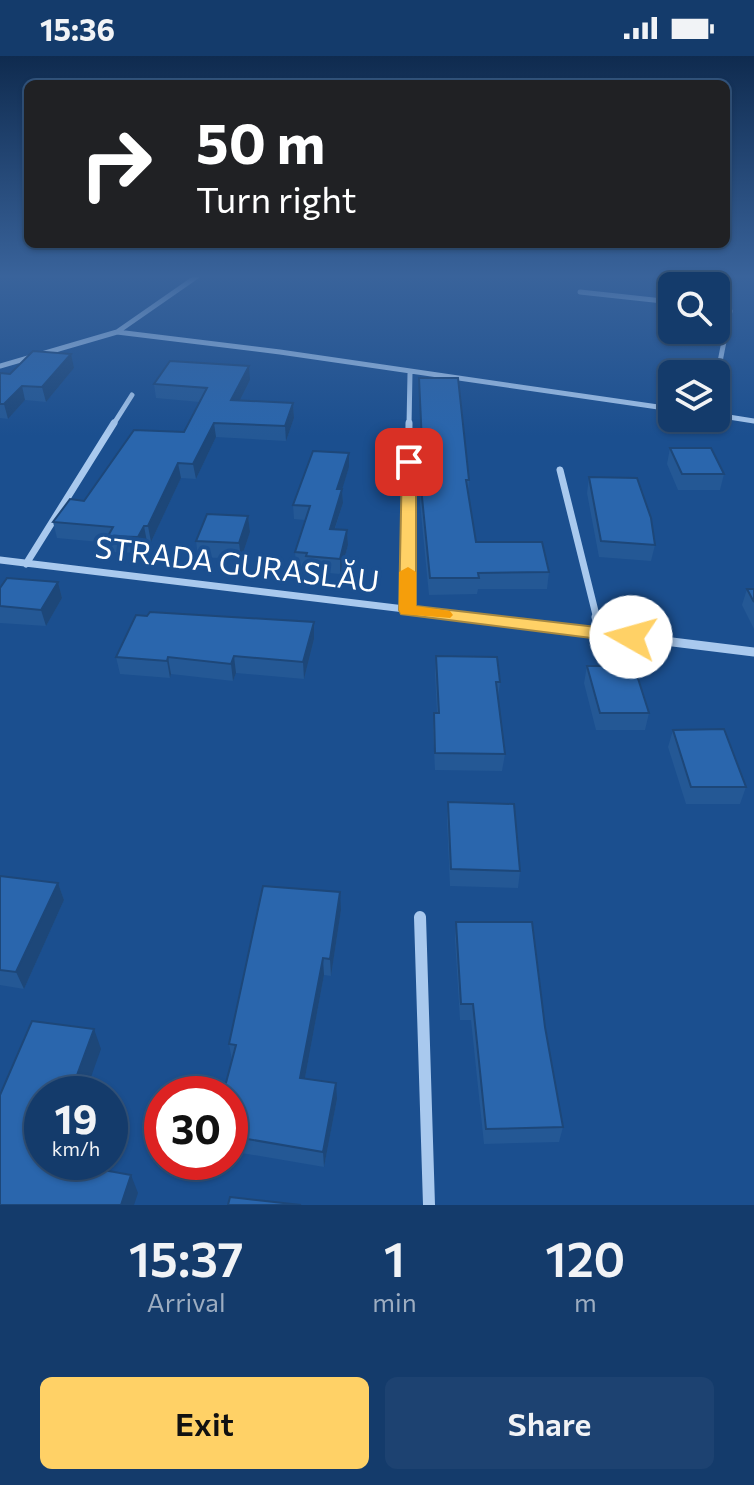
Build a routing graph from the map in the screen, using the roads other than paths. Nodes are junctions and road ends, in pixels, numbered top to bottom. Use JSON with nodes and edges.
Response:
{"nodes":[{"id":1,"x":122,"y":329,"type":"edge"},
{"id":2,"x":117,"y":332,"type":"junction"},
{"id":3,"x":0,"y":366,"type":"edge"},
{"id":4,"x":410,"y":373,"type":"junction"},
{"id":5,"x":132,"y":395,"type":"dead end"},
{"id":6,"x":658,"y":407,"type":"edge"},
{"id":7,"x":730,"y":417,"type":"edge"},
{"id":8,"x":754,"y":421,"type":"edge"},
{"id":9,"x":560,"y":470,"type":"dead end"},
{"id":10,"x":3,"y":561,"type":"edge"},
{"id":11,"x":26,"y":564,"type":"junction"},
{"id":12,"x":0,"y":571,"type":"edge"},
{"id":13,"x":407,"y":610,"type":"junction"},
{"id":14,"x":600,"y":633,"type":"junction"},
{"id":15,"x":754,"y":652,"type":"edge"},
{"id":16,"x":420,"y":917,"type":"dead end"},
{"id":17,"x":429,"y":1205,"type":"edge"}],
"edges":[{"from":1,"to":2,"type":"street"},
{"from":2,"to":3,"type":"street"},
{"from":2,"to":4,"type":"street"},
{"from":4,"to":6,"type":"street"},
{"from":4,"to":13,"type":"street"},
{"from":5,"to":11,"type":"street"},
{"from":7,"to":8,"type":"street"},
{"from":9,"to":14,"type":"street"},
{"from":10,"to":11,"type":"street","name":"STRADA GURASLĂU"},
{"from":10,"to":12,"type":"street"},
{"from":11,"to":13,"type":"street","name":"STRADA GURASLĂU"},
{"from":13,"to":14,"type":"street","name":"STRADA GURASLĂU"},
{"from":14,"to":15,"type":"street","name":"STRADA GURASLĂU"},
{"from":16,"to":17,"type":"street"}]}
